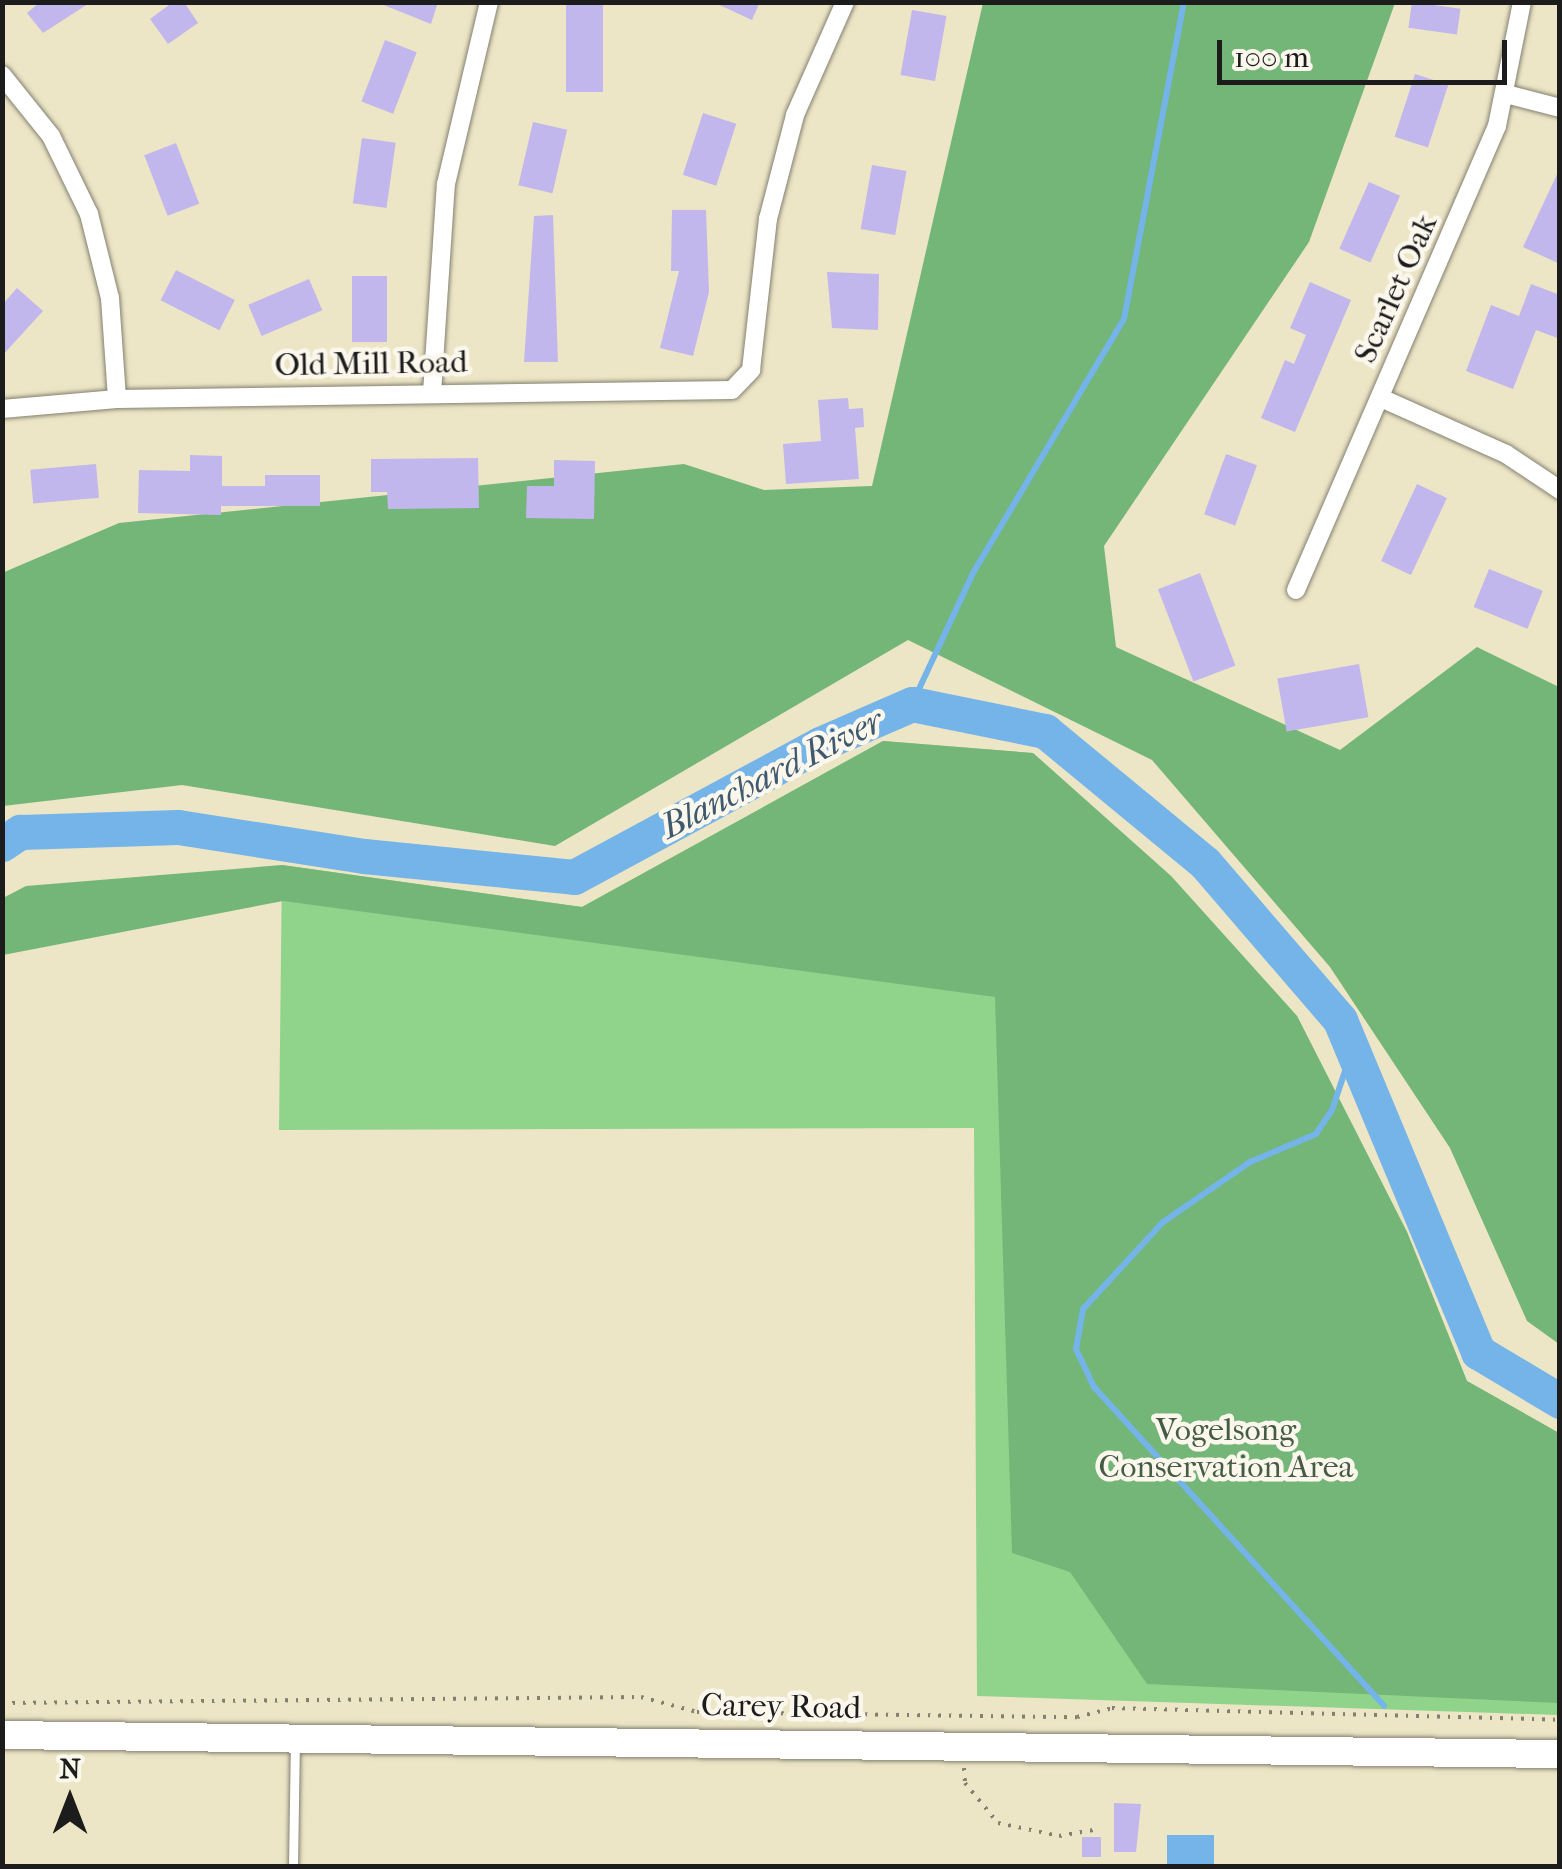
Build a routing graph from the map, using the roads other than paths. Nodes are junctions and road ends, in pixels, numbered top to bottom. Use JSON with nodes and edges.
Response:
{"nodes":[{"id":1,"x":490,"y":2,"type":"edge"},
{"id":2,"x":845,"y":2,"type":"edge"},
{"id":3,"x":1522,"y":2,"type":"edge"},
{"id":4,"x":2,"y":75,"type":"edge"},
{"id":5,"x":1506,"y":94,"type":"junction"},
{"id":6,"x":1560,"y":108,"type":"edge"},
{"id":7,"x":432,"y":393,"type":"junction"},
{"id":8,"x":1381,"y":398,"type":"junction"},
{"id":9,"x":117,"y":399,"type":"junction"},
{"id":10,"x":2,"y":409,"type":"edge"},
{"id":11,"x":1560,"y":490,"type":"edge"},
{"id":12,"x":1296,"y":590,"type":"dead end"},
{"id":13,"x":2,"y":1735,"type":"edge"},
{"id":14,"x":295,"y":1736,"type":"junction"},
{"id":15,"x":1560,"y":1754,"type":"edge"},
{"id":16,"x":292,"y":1866,"type":"edge"}],
"edges":[{"from":1,"to":7,"type":"street"},
{"from":2,"to":7,"type":"street","name":"Old Mill Road"},
{"from":3,"to":5,"type":"street","name":"Scarlet Oak"},
{"from":4,"to":9,"type":"street"},
{"from":5,"to":6,"type":"street"},
{"from":5,"to":8,"type":"street","name":"Scarlet Oak"},
{"from":7,"to":9,"type":"street","name":"Old Mill Road"},
{"from":8,"to":11,"type":"street"},
{"from":8,"to":12,"type":"street","name":"Scarlet Oak"},
{"from":9,"to":10,"type":"street","name":"Old Mill Road"},
{"from":13,"to":14,"type":"main road","name":"Carey Road"},
{"from":14,"to":15,"type":"main road","name":"Carey Road"},
{"from":14,"to":16,"type":"lane"}]}
